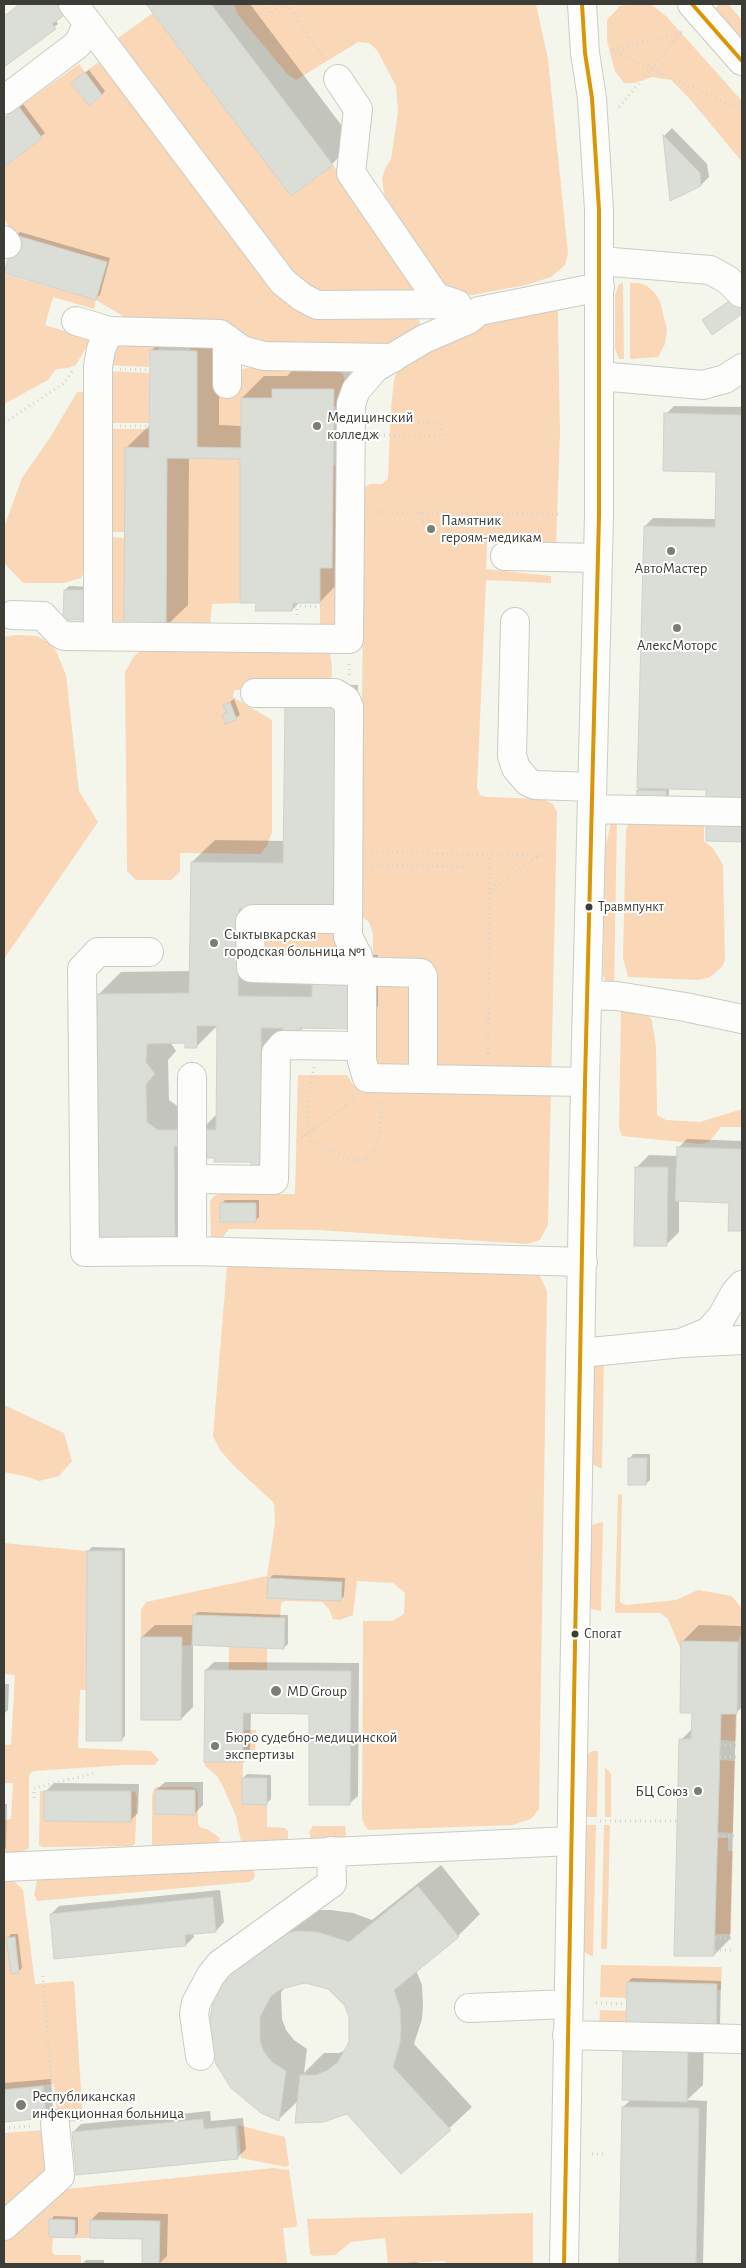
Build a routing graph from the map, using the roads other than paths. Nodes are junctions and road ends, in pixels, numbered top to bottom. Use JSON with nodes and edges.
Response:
{"nodes":[{"id":1,"x":582,"y":4,"type":"edge"},
{"id":2,"x":692,"y":4,"type":"edge"},
{"id":3,"x":80,"y":13,"type":"edge"},
{"id":4,"x":742,"y":61,"type":"edge"},
{"id":5,"x":338,"y":79,"type":"road end"},
{"id":6,"x":4,"y":100,"type":"edge"},
{"id":7,"x":600,"y":274,"type":"junction"},
{"id":8,"x":741,"y":293,"type":"dead end"},
{"id":9,"x":453,"y":304,"type":"junction"},
{"id":10,"x":479,"y":311,"type":"junction"},
{"id":11,"x":76,"y":321,"type":"dead end"},
{"id":12,"x":109,"y":331,"type":"junction"},
{"id":13,"x":227,"y":339,"type":"junction"},
{"id":14,"x":393,"y":358,"type":"junction"},
{"id":15,"x":742,"y":368,"type":"edge"},
{"id":16,"x":599,"y":376,"type":"junction"},
{"id":17,"x":227,"y":384,"type":"dead end"},
{"id":18,"x":505,"y":556,"type":"dead end"},
{"id":19,"x":598,"y":558,"type":"junction"},
{"id":20,"x":12,"y":615,"type":"dead end"},
{"id":21,"x":515,"y":622,"type":"dead end"},
{"id":22,"x":98,"y":636,"type":"junction"},
{"id":23,"x":255,"y":692,"type":"dead end"},
{"id":24,"x":592,"y":798,"type":"junction"},
{"id":25,"x":742,"y":812,"type":"edge"},
{"id":26,"x":348,"y":919,"type":"junction"},
{"id":27,"x":149,"y":952,"type":"dead end"},
{"id":28,"x":362,"y":971,"type":"junction"},
{"id":29,"x":587,"y":995,"type":"junction"},
{"id":30,"x":742,"y":1020,"type":"edge"},
{"id":31,"x":362,"y":1046,"type":"junction"},
{"id":32,"x":192,"y":1076,"type":"dead end"},
{"id":33,"x":423,"y":1079,"type":"junction"},
{"id":34,"x":585,"y":1082,"type":"junction"},
{"id":35,"x":192,"y":1178,"type":"junction"},
{"id":36,"x":192,"y":1252,"type":"junction"},
{"id":37,"x":583,"y":1262,"type":"junction"},
{"id":38,"x":742,"y":1285,"type":"edge"},
{"id":39,"x":742,"y":1340,"type":"edge"},
{"id":40,"x":682,"y":1343,"type":"junction"},
{"id":41,"x":581,"y":1353,"type":"junction"},
{"id":42,"x":571,"y":1841,"type":"junction"},
{"id":43,"x":331,"y":1851,"type":"junction"},
{"id":44,"x":4,"y":1867,"type":"edge"},
{"id":45,"x":568,"y":2004,"type":"junction"},
{"id":46,"x":469,"y":2008,"type":"dead end"},
{"id":47,"x":568,"y":2034,"type":"junction"},
{"id":48,"x":742,"y":2039,"type":"edge"},
{"id":49,"x":200,"y":2056,"type":"dead end"},
{"id":50,"x":55,"y":2124,"type":"road end"},
{"id":51,"x":4,"y":2226,"type":"edge"},
{"id":52,"x":564,"y":2264,"type":"edge"}],
"edges":[{"from":1,"to":7,"type":"street"},
{"from":2,"to":4,"type":"street"},
{"from":3,"to":6,"type":"street"},
{"from":3,"to":9,"type":"street"},
{"from":5,"to":9,"type":"street"},
{"from":7,"to":8,"type":"street"},
{"from":7,"to":10,"type":"street"},
{"from":7,"to":16,"type":"street"},
{"from":9,"to":10,"type":"street"},
{"from":10,"to":14,"type":"street"},
{"from":11,"to":12,"type":"street"},
{"from":12,"to":13,"type":"street"},
{"from":12,"to":22,"type":"street"},
{"from":13,"to":14,"type":"street"},
{"from":13,"to":17,"type":"street"},
{"from":14,"to":22,"type":"street"},
{"from":15,"to":16,"type":"street"},
{"from":16,"to":19,"type":"street"},
{"from":18,"to":19,"type":"street"},
{"from":19,"to":24,"type":"street"},
{"from":20,"to":22,"type":"street"},
{"from":21,"to":24,"type":"street"},
{"from":23,"to":26,"type":"street"},
{"from":24,"to":25,"type":"street"},
{"from":24,"to":29,"type":"street"},
{"from":26,"to":28,"type":"street"},
{"from":26,"to":28,"type":"street"},
{"from":27,"to":36,"type":"street"},
{"from":28,"to":31,"type":"street"},
{"from":28,"to":33,"type":"street"},
{"from":29,"to":30,"type":"street"},
{"from":29,"to":34,"type":"street"},
{"from":31,"to":33,"type":"street"},
{"from":31,"to":35,"type":"street"},
{"from":32,"to":35,"type":"street"},
{"from":33,"to":34,"type":"street"},
{"from":34,"to":37,"type":"street"},
{"from":35,"to":36,"type":"street"},
{"from":36,"to":37,"type":"street"},
{"from":37,"to":41,"type":"street"},
{"from":38,"to":40,"type":"street"},
{"from":39,"to":40,"type":"street"},
{"from":40,"to":41,"type":"street"},
{"from":41,"to":42,"type":"street"},
{"from":42,"to":43,"type":"street"},
{"from":42,"to":45,"type":"street"},
{"from":43,"to":44,"type":"street"},
{"from":43,"to":49,"type":"street"},
{"from":45,"to":46,"type":"street"},
{"from":45,"to":47,"type":"street"},
{"from":47,"to":48,"type":"street"},
{"from":47,"to":52,"type":"street"},
{"from":50,"to":51,"type":"street"}]}
